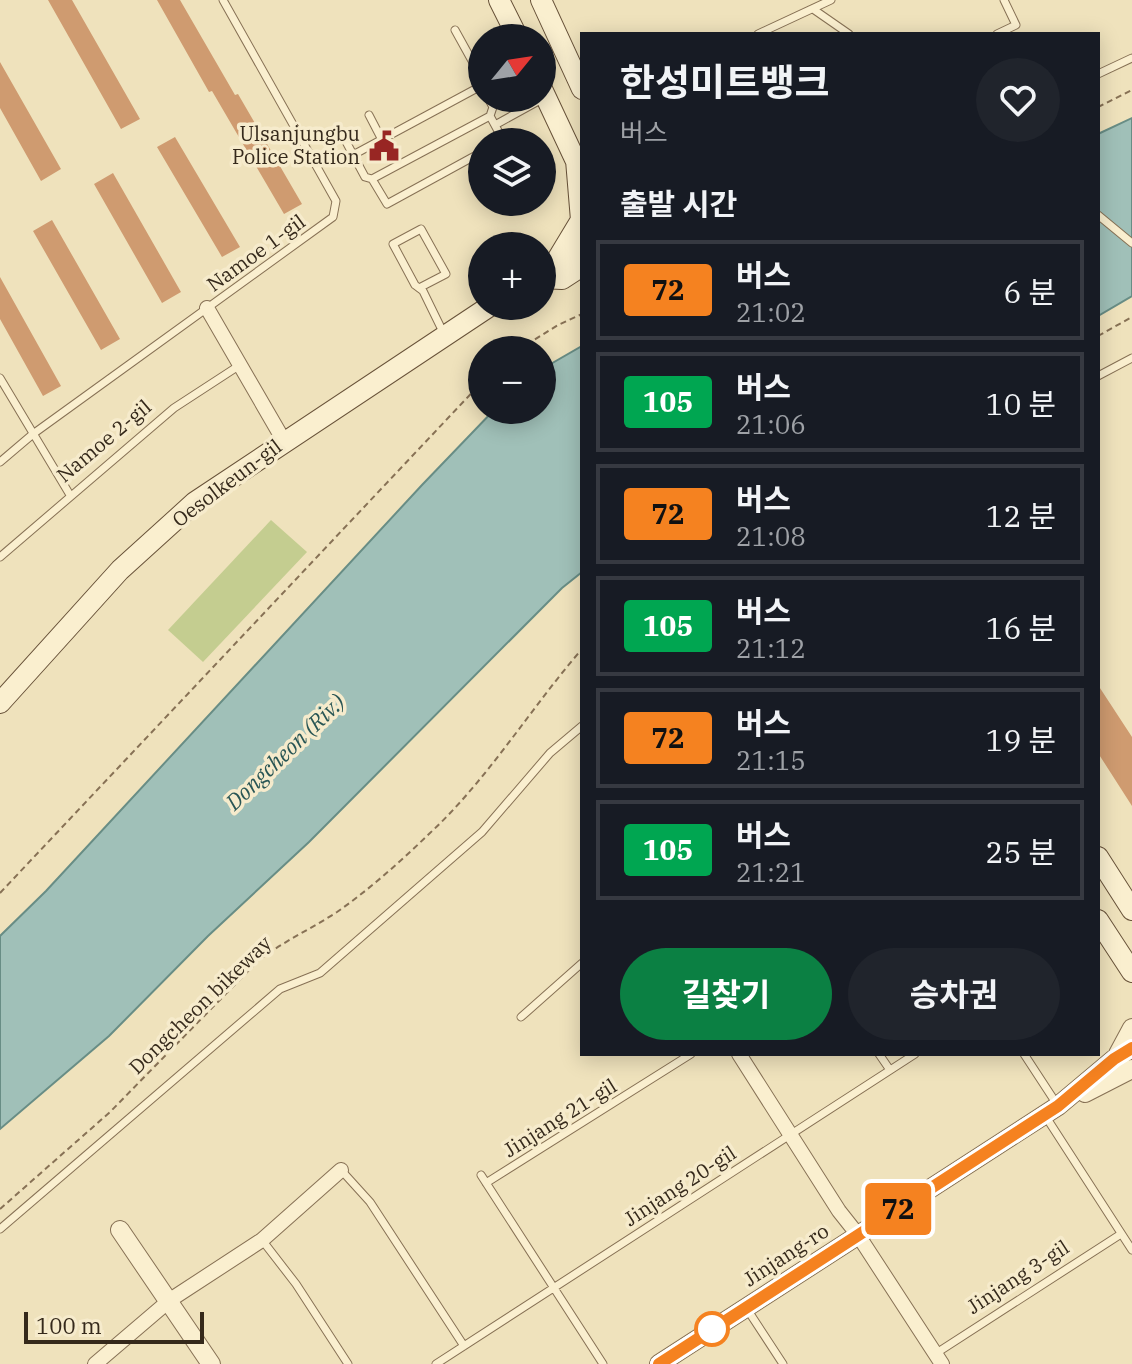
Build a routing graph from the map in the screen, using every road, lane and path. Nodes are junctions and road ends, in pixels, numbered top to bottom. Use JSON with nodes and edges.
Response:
{"nodes":[{"id":1,"x":223,"y":0,"type":"edge"},
{"id":2,"x":499,"y":0,"type":"edge"},
{"id":3,"x":541,"y":0,"type":"edge"},
{"id":4,"x":831,"y":0,"type":"edge"},
{"id":5,"x":1004,"y":0,"type":"edge"},
{"id":6,"x":813,"y":9,"type":"junction"},
{"id":7,"x":511,"y":24,"type":"edge"},
{"id":8,"x":455,"y":30,"type":"dead end"},
{"id":9,"x":762,"y":32,"type":"edge"},
{"id":10,"x":846,"y":32,"type":"edge"},
{"id":11,"x":1001,"y":32,"type":"edge"},
{"id":12,"x":468,"y":54,"type":"edge"},
{"id":13,"x":1132,"y":58,"type":"edge"},
{"id":14,"x":1100,"y":73,"type":"edge"},
{"id":15,"x":580,"y":85,"type":"edge"},
{"id":16,"x":1132,"y":90,"type":"edge"},
{"id":17,"x":468,"y":94,"type":"edge"},
{"id":18,"x":1100,"y":106,"type":"edge"},
{"id":19,"x":491,"y":112,"type":"edge"},
{"id":20,"x":515,"y":112,"type":"edge"},
{"id":21,"x":553,"y":112,"type":"edge"},
{"id":22,"x":369,"y":115,"type":"dead end"},
{"id":23,"x":490,"y":116,"type":"junction"},
{"id":24,"x":495,"y":125,"type":"junction"},
{"id":25,"x":497,"y":128,"type":"edge"},
{"id":26,"x":343,"y":136,"type":"dead end"},
{"id":27,"x":382,"y":140,"type":"junction"},
{"id":28,"x":353,"y":155,"type":"junction"},
{"id":29,"x":468,"y":160,"type":"edge"},
{"id":30,"x":579,"y":167,"type":"edge"},
{"id":31,"x":372,"y":179,"type":"junction"},
{"id":32,"x":580,"y":194,"type":"edge"},
{"id":33,"x":1100,"y":217,"type":"edge"},
{"id":34,"x":580,"y":221,"type":"edge"},
{"id":35,"x":1132,"y":243,"type":"edge"},
{"id":36,"x":580,"y":246,"type":"edge"},
{"id":37,"x":556,"y":256,"type":"edge"},
{"id":38,"x":556,"y":264,"type":"edge"},
{"id":39,"x":580,"y":267,"type":"edge"},
{"id":40,"x":556,"y":276,"type":"edge"},
{"id":41,"x":419,"y":288,"type":"junction"},
{"id":42,"x":207,"y":308,"type":"junction"},
{"id":43,"x":580,"y":315,"type":"edge"},
{"id":44,"x":1132,"y":317,"type":"edge"},
{"id":45,"x":468,"y":320,"type":"edge"},
{"id":46,"x":445,"y":335,"type":"junction"},
{"id":47,"x":1100,"y":335,"type":"edge"},
{"id":48,"x":540,"y":336,"type":"edge"},
{"id":49,"x":1132,"y":358,"type":"edge"},
{"id":50,"x":240,"y":365,"type":"junction"},
{"id":51,"x":1100,"y":375,"type":"edge"},
{"id":52,"x":0,"y":378,"type":"edge"},
{"id":53,"x":468,"y":397,"type":"edge"},
{"id":54,"x":33,"y":434,"type":"junction"},
{"id":55,"x":284,"y":441,"type":"junction"},
{"id":56,"x":0,"y":462,"type":"edge"},
{"id":57,"x":70,"y":495,"type":"junction"},
{"id":58,"x":0,"y":557,"type":"edge"},
{"id":59,"x":580,"y":652,"type":"edge"},
{"id":60,"x":0,"y":703,"type":"edge"},
{"id":61,"x":580,"y":728,"type":"edge"},
{"id":62,"x":1100,"y":860,"type":"edge"},
{"id":63,"x":0,"y":893,"type":"edge"},
{"id":64,"x":1132,"y":910,"type":"edge"},
{"id":65,"x":1100,"y":923,"type":"edge"},
{"id":66,"x":580,"y":965,"type":"edge"},
{"id":67,"x":1132,"y":973,"type":"edge"},
{"id":68,"x":521,"y":1017,"type":"dead end"},
{"id":69,"x":1132,"y":1028,"type":"edge"},
{"id":70,"x":1132,"y":1048,"type":"edge"},
{"id":71,"x":688,"y":1056,"type":"edge"},
{"id":72,"x":740,"y":1056,"type":"edge"},
{"id":73,"x":880,"y":1056,"type":"edge"},
{"id":74,"x":912,"y":1056,"type":"edge"},
{"id":75,"x":1025,"y":1056,"type":"edge"},
{"id":76,"x":1125,"y":1069,"type":"edge"},
{"id":77,"x":890,"y":1070,"type":"junction"},
{"id":78,"x":1051,"y":1110,"type":"junction"},
{"id":79,"x":790,"y":1134,"type":"junction"},
{"id":80,"x":341,"y":1170,"type":"joint"},
{"id":81,"x":481,"y":1175,"type":"dead end"},
{"id":82,"x":486,"y":1183,"type":"junction"},
{"id":83,"x":0,"y":1209,"type":"edge"},
{"id":84,"x":0,"y":1229,"type":"edge"},
{"id":85,"x":120,"y":1230,"type":"dead end"},
{"id":86,"x":1121,"y":1234,"type":"junction"},
{"id":87,"x":858,"y":1235,"type":"junction"},
{"id":88,"x":262,"y":1240,"type":"junction"},
{"id":89,"x":1132,"y":1250,"type":"edge"},
{"id":90,"x":554,"y":1288,"type":"junction"},
{"id":91,"x":170,"y":1300,"type":"junction"},
{"id":92,"x":746,"y":1307,"type":"junction"},
{"id":93,"x":464,"y":1346,"type":"junction"},
{"id":94,"x":938,"y":1359,"type":"edge"},
{"id":95,"x":95,"y":1364,"type":"edge"},
{"id":96,"x":211,"y":1364,"type":"edge"},
{"id":97,"x":348,"y":1364,"type":"edge"},
{"id":98,"x":436,"y":1364,"type":"edge"},
{"id":99,"x":603,"y":1364,"type":"edge"},
{"id":100,"x":659,"y":1364,"type":"edge"},
{"id":101,"x":783,"y":1364,"type":"edge"}],
"edges":[{"from":1,"to":42,"type":"lane","name":"Namoe 1-gil"},
{"from":2,"to":7,"type":"main road"},
{"from":3,"to":15,"type":"main road"},
{"from":4,"to":6,"type":"lane"},
{"from":5,"to":11,"type":"lane"},
{"from":6,"to":9,"type":"lane"},
{"from":6,"to":10,"type":"lane"},
{"from":8,"to":12,"type":"lane"},
{"from":13,"to":14,"type":"lane"},
{"from":16,"to":18,"type":"path"},
{"from":17,"to":27,"type":"lane"},
{"from":19,"to":23,"type":"lane"},
{"from":20,"to":24,"type":"lane"},
{"from":21,"to":30,"type":"main road"},
{"from":22,"to":27,"type":"lane"},
{"from":23,"to":24,"type":"lane"},
{"from":23,"to":31,"type":"lane"},
{"from":24,"to":25,"type":"lane"},
{"from":26,"to":28,"type":"lane"},
{"from":27,"to":28,"type":"lane"},
{"from":28,"to":31,"type":"lane"},
{"from":29,"to":31,"type":"lane"},
{"from":30,"to":32,"type":"main road"},
{"from":33,"to":35,"type":"lane"},
{"from":34,"to":37,"type":"main road"},
{"from":36,"to":38,"type":"main road"},
{"from":39,"to":40,"type":"main road"},
{"from":41,"to":41,"type":"lane"},
{"from":41,"to":46,"type":"lane"},
{"from":42,"to":50,"type":"street"},
{"from":42,"to":54,"type":"lane","name":"Namoe 1-gil"},
{"from":43,"to":48,"type":"path"},
{"from":44,"to":47,"type":"path"},
{"from":45,"to":46,"type":"main road","name":"Oesolkeun-gil"},
{"from":46,"to":55,"type":"main road","name":"Oesolkeun-gil"},
{"from":49,"to":51,"type":"lane"},
{"from":50,"to":55,"type":"street"},
{"from":50,"to":57,"type":"lane","name":"Namoe 2-gil"},
{"from":52,"to":54,"type":"lane"},
{"from":53,"to":63,"type":"path"},
{"from":54,"to":56,"type":"lane","name":"Namoe 1-gil"},
{"from":54,"to":57,"type":"lane"},
{"from":55,"to":60,"type":"main road","name":"Oesolkeun-gil"},
{"from":57,"to":58,"type":"lane","name":"Namoe 2-gil"},
{"from":59,"to":83,"type":"path","name":"Dongcheon bikeway"},
{"from":61,"to":84,"type":"lane"},
{"from":62,"to":64,"type":"main road"},
{"from":65,"to":67,"type":"main road"},
{"from":66,"to":68,"type":"lane"},
{"from":69,"to":76,"type":"street"},
{"from":70,"to":76,"type":"street","name":"Jinjang-ro"},
{"from":71,"to":82,"type":"lane","name":"Jinjang 21-gil"},
{"from":72,"to":79,"type":"street","name":"Jinjang 3-gil"},
{"from":73,"to":77,"type":"lane"},
{"from":74,"to":77,"type":"lane","name":"Jinjang 20-gil"},
{"from":75,"to":78,"type":"lane"},
{"from":76,"to":78,"type":"street","name":"Jinjang-ro"},
{"from":77,"to":79,"type":"lane","name":"Jinjang 20-gil"},
{"from":78,"to":86,"type":"lane"},
{"from":78,"to":87,"type":"street","name":"Jinjang-ro"},
{"from":79,"to":87,"type":"street","name":"Jinjang 3-gil"},
{"from":79,"to":90,"type":"lane","name":"Jinjang 20-gil"},
{"from":80,"to":88,"type":"street"},
{"from":80,"to":93,"type":"lane"},
{"from":81,"to":82,"type":"lane"},
{"from":82,"to":90,"type":"lane"},
{"from":85,"to":91,"type":"street"},
{"from":86,"to":89,"type":"lane"},
{"from":86,"to":94,"type":"lane","name":"Jinjang 3-gil"},
{"from":87,"to":92,"type":"street","name":"Jinjang-ro"},
{"from":87,"to":94,"type":"street","name":"Jinjang 3-gil"},
{"from":88,"to":91,"type":"street"},
{"from":88,"to":97,"type":"lane"},
{"from":90,"to":93,"type":"lane","name":"Jinjang 20-gil"},
{"from":90,"to":99,"type":"lane"},
{"from":91,"to":95,"type":"street"},
{"from":91,"to":96,"type":"street"},
{"from":92,"to":100,"type":"street","name":"Jinjang-ro"},
{"from":92,"to":101,"type":"lane"},
{"from":93,"to":98,"type":"lane","name":"Jinjang 20-gil"}]}
